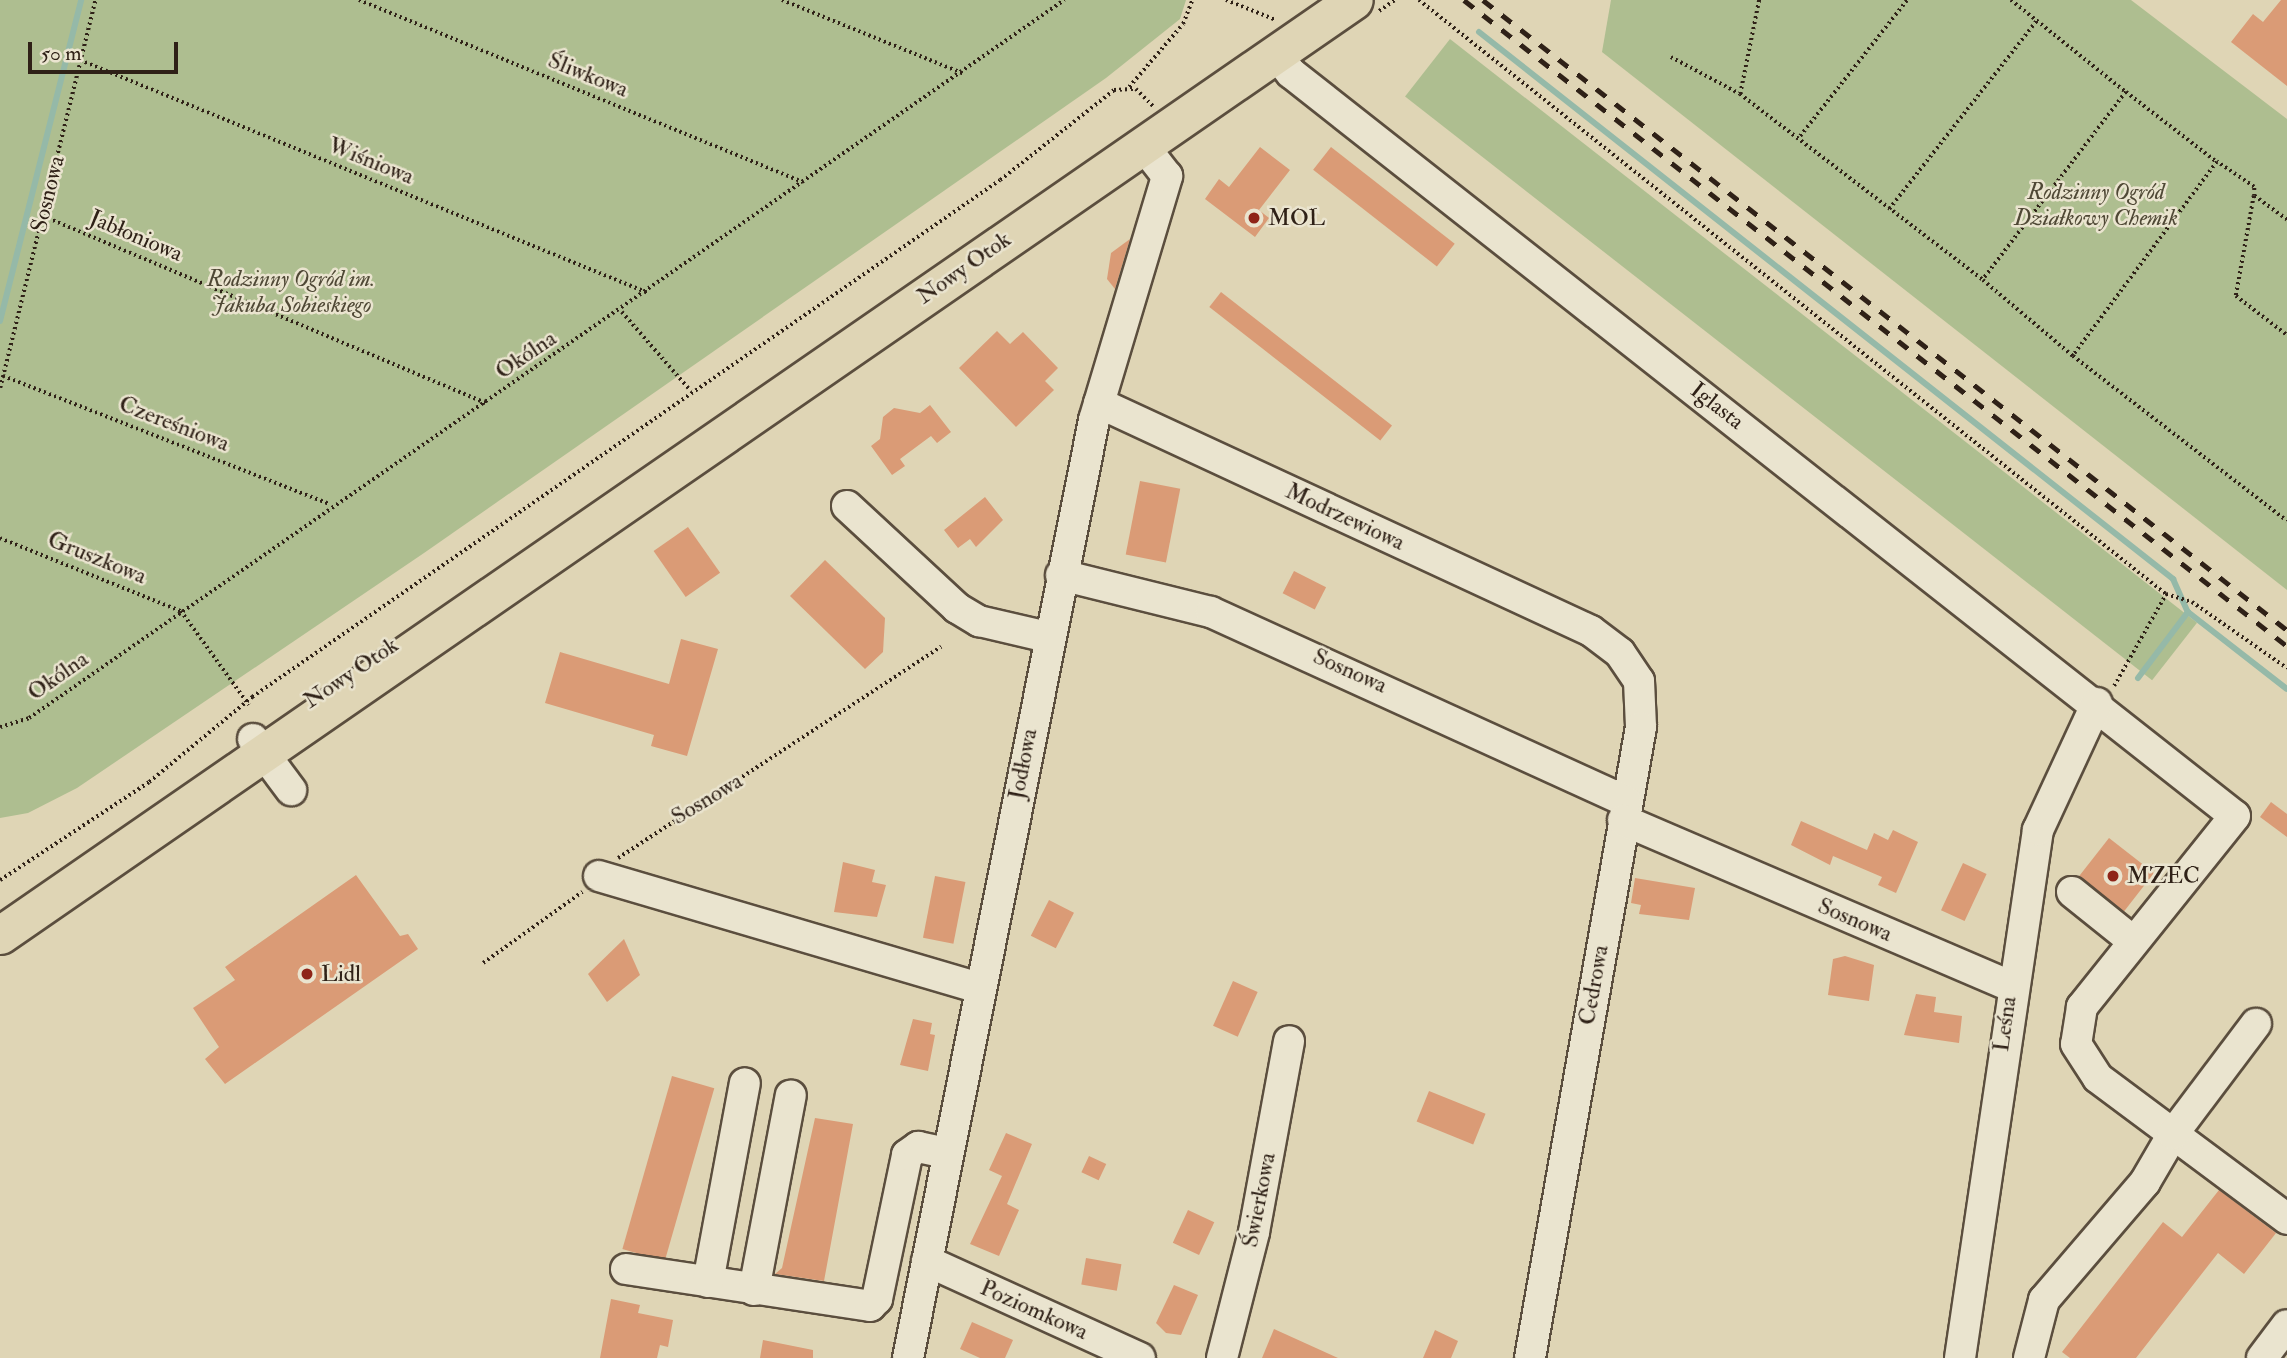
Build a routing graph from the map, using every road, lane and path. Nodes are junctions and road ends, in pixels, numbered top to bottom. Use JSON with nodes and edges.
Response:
{"nodes":[{"id":1,"x":95,"y":0,"type":"edge"},
{"id":2,"x":359,"y":0,"type":"edge"},
{"id":3,"x":782,"y":0,"type":"edge"},
{"id":4,"x":1064,"y":0,"type":"edge"},
{"id":5,"x":1192,"y":0,"type":"edge"},
{"id":6,"x":1226,"y":0,"type":"edge"},
{"id":7,"x":1354,"y":0,"type":"edge"},
{"id":8,"x":1419,"y":0,"type":"edge"},
{"id":9,"x":1759,"y":0,"type":"edge"},
{"id":10,"x":1907,"y":0,"type":"edge"},
{"id":11,"x":2011,"y":0,"type":"edge"},
{"id":12,"x":2038,"y":19,"type":"junction"},
{"id":13,"x":1285,"y":48,"type":"junction"},
{"id":14,"x":1671,"y":57,"type":"dead end"},
{"id":15,"x":80,"y":60,"type":"junction"},
{"id":16,"x":964,"y":74,"type":"junction"},
{"id":17,"x":1129,"y":87,"type":"junction"},
{"id":18,"x":2126,"y":92,"type":"junction"},
{"id":19,"x":1740,"y":94,"type":"junction"},
{"id":20,"x":1156,"y":136,"type":"junction"},
{"id":21,"x":1799,"y":137,"type":"junction"},
{"id":22,"x":2217,"y":162,"type":"junction"},
{"id":23,"x":803,"y":182,"type":"junction"},
{"id":24,"x":2254,"y":196,"type":"junction"},
{"id":25,"x":1889,"y":209,"type":"junction"},
{"id":26,"x":43,"y":216,"type":"junction"},
{"id":27,"x":2287,"y":220,"type":"edge"},
{"id":28,"x":1983,"y":280,"type":"junction"},
{"id":29,"x":650,"y":293,"type":"junction"},
{"id":30,"x":622,"y":312,"type":"junction"},
{"id":31,"x":2287,"y":335,"type":"edge"},
{"id":32,"x":2073,"y":356,"type":"junction"},
{"id":33,"x":3,"y":376,"type":"junction"},
{"id":34,"x":0,"y":388,"type":"edge"},
{"id":35,"x":691,"y":391,"type":"junction"},
{"id":36,"x":486,"y":403,"type":"junction"},
{"id":37,"x":1099,"y":403,"type":"junction"},
{"id":38,"x":332,"y":504,"type":"junction"},
{"id":39,"x":847,"y":506,"type":"dead end"},
{"id":40,"x":2287,"y":521,"type":"edge"},
{"id":41,"x":0,"y":538,"type":"edge"},
{"id":42,"x":1061,"y":575,"type":"junction"},
{"id":43,"x":2166,"y":593,"type":"junction"},
{"id":44,"x":181,"y":611,"type":"junction"},
{"id":45,"x":1591,"y":631,"type":"joint"},
{"id":46,"x":1048,"y":637,"type":"junction"},
{"id":47,"x":941,"y":647,"type":"dead end"},
{"id":48,"x":2287,"y":668,"type":"edge"},
{"id":49,"x":2097,"y":703,"type":"junction"},
{"id":50,"x":0,"y":727,"type":"edge"},
{"id":51,"x":256,"y":732,"type":"junction"},
{"id":52,"x":292,"y":790,"type":"dead end"},
{"id":53,"x":1624,"y":811,"type":"junction"},
{"id":54,"x":599,"y":876,"type":"junction"},
{"id":55,"x":0,"y":880,"type":"edge"},
{"id":56,"x":2072,"y":892,"type":"dead end"},
{"id":57,"x":0,"y":935,"type":"edge"},
{"id":58,"x":2133,"y":941,"type":"junction"},
{"id":59,"x":483,"y":963,"type":"dead end"},
{"id":60,"x":2010,"y":986,"type":"junction"},
{"id":61,"x":979,"y":988,"type":"junction"},
{"id":62,"x":2256,"y":1024,"type":"dead end"},
{"id":63,"x":1289,"y":1041,"type":"dead end"},
{"id":64,"x":745,"y":1083,"type":"dead end"},
{"id":65,"x":791,"y":1095,"type":"dead end"},
{"id":66,"x":2173,"y":1134,"type":"junction"},
{"id":67,"x":946,"y":1153,"type":"junction"},
{"id":68,"x":2287,"y":1219,"type":"edge"},
{"id":69,"x":927,"y":1261,"type":"junction"},
{"id":70,"x":626,"y":1269,"type":"dead end"},
{"id":71,"x":708,"y":1282,"type":"junction"},
{"id":72,"x":754,"y":1290,"type":"junction"},
{"id":73,"x":2287,"y":1325,"type":"edge"},
{"id":74,"x":908,"y":1358,"type":"edge"},
{"id":75,"x":1140,"y":1358,"type":"edge"},
{"id":76,"x":1222,"y":1358,"type":"edge"},
{"id":77,"x":1530,"y":1358,"type":"edge"},
{"id":78,"x":1960,"y":1358,"type":"edge"},
{"id":79,"x":2029,"y":1358,"type":"edge"},
{"id":80,"x":2262,"y":1358,"type":"edge"}],
"edges":[{"from":1,"to":15,"type":"path","name":"Sosnowa"},
{"from":2,"to":23,"type":"path","name":"Śliwkowa"},
{"from":3,"to":16,"type":"path"},
{"from":4,"to":16,"type":"path","name":"Okólna"},
{"from":5,"to":17,"type":"path"},
{"from":6,"to":13,"type":"path"},
{"from":7,"to":13,"type":"main road","name":"Nowy Otok"},
{"from":8,"to":43,"type":"path"},
{"from":9,"to":19,"type":"path"},
{"from":10,"to":21,"type":"path"},
{"from":11,"to":12,"type":"path"},
{"from":12,"to":18,"type":"path"},
{"from":12,"to":25,"type":"path"},
{"from":13,"to":20,"type":"main road","name":"Nowy Otok"},
{"from":13,"to":49,"type":"street","name":"Iglasta"},
{"from":14,"to":19,"type":"path"},
{"from":15,"to":26,"type":"path","name":"Sosnowa"},
{"from":15,"to":29,"type":"path","name":"Wiśniowa"},
{"from":16,"to":23,"type":"path","name":"Okólna"},
{"from":17,"to":20,"type":"path"},
{"from":17,"to":35,"type":"path"},
{"from":18,"to":22,"type":"path"},
{"from":18,"to":28,"type":"path"},
{"from":19,"to":21,"type":"path"},
{"from":20,"to":37,"type":"street","name":"Jodłowa"},
{"from":20,"to":51,"type":"main road","name":"Nowy Otok"},
{"from":21,"to":25,"type":"path"},
{"from":22,"to":24,"type":"path"},
{"from":22,"to":32,"type":"path"},
{"from":23,"to":29,"type":"path","name":"Okólna"},
{"from":24,"to":27,"type":"path"},
{"from":24,"to":31,"type":"path"},
{"from":25,"to":28,"type":"path"},
{"from":26,"to":33,"type":"path","name":"Sosnowa"},
{"from":26,"to":36,"type":"path","name":"Jabłoniowa"},
{"from":28,"to":32,"type":"path"},
{"from":29,"to":30,"type":"path","name":"Okólna"},
{"from":30,"to":35,"type":"path"},
{"from":30,"to":36,"type":"path","name":"Okólna"},
{"from":32,"to":40,"type":"path"},
{"from":33,"to":34,"type":"path","name":"Sosnowa"},
{"from":33,"to":38,"type":"path","name":"Czereśniowa"},
{"from":35,"to":51,"type":"path"},
{"from":36,"to":38,"type":"path","name":"Okólna"},
{"from":37,"to":42,"type":"street","name":"Jodłowa"},
{"from":37,"to":45,"type":"street","name":"Modrzewiowa"},
{"from":38,"to":44,"type":"path","name":"Okólna"},
{"from":39,"to":46,"type":"street"},
{"from":41,"to":44,"type":"path","name":"Gruszkowa"},
{"from":42,"to":46,"type":"street","name":"Jodłowa"},
{"from":42,"to":53,"type":"street","name":"Sosnowa"},
{"from":43,"to":48,"type":"path"},
{"from":43,"to":49,"type":"path"},
{"from":44,"to":50,"type":"path","name":"Okólna"},
{"from":44,"to":51,"type":"path"},
{"from":45,"to":53,"type":"street","name":"Cedrowa"},
{"from":46,"to":61,"type":"street","name":"Jodłowa"},
{"from":47,"to":54,"type":"path","name":"Sosnowa"},
{"from":49,"to":58,"type":"street","name":"Iglasta"},
{"from":49,"to":60,"type":"street","name":"Leśna"},
{"from":51,"to":52,"type":"street"},
{"from":51,"to":55,"type":"path"},
{"from":51,"to":57,"type":"main road","name":"Nowy Otok"},
{"from":53,"to":60,"type":"street","name":"Sosnowa"},
{"from":53,"to":77,"type":"street","name":"Cedrowa"},
{"from":54,"to":59,"type":"path","name":"Sosnowa"},
{"from":54,"to":61,"type":"street"},
{"from":56,"to":58,"type":"street"},
{"from":58,"to":66,"type":"street"},
{"from":60,"to":78,"type":"street","name":"Leśna"},
{"from":61,"to":67,"type":"street","name":"Jodłowa"},
{"from":62,"to":66,"type":"street"},
{"from":63,"to":76,"type":"street","name":"Świerkowa"},
{"from":64,"to":71,"type":"street"},
{"from":65,"to":72,"type":"street"},
{"from":66,"to":68,"type":"street"},
{"from":66,"to":79,"type":"street"},
{"from":67,"to":69,"type":"street","name":"Jodłowa"},
{"from":67,"to":72,"type":"street"},
{"from":69,"to":74,"type":"street","name":"Jodłowa"},
{"from":69,"to":75,"type":"street","name":"Poziomkowa"},
{"from":70,"to":71,"type":"street"},
{"from":71,"to":72,"type":"street"},
{"from":73,"to":80,"type":"street"}]}
